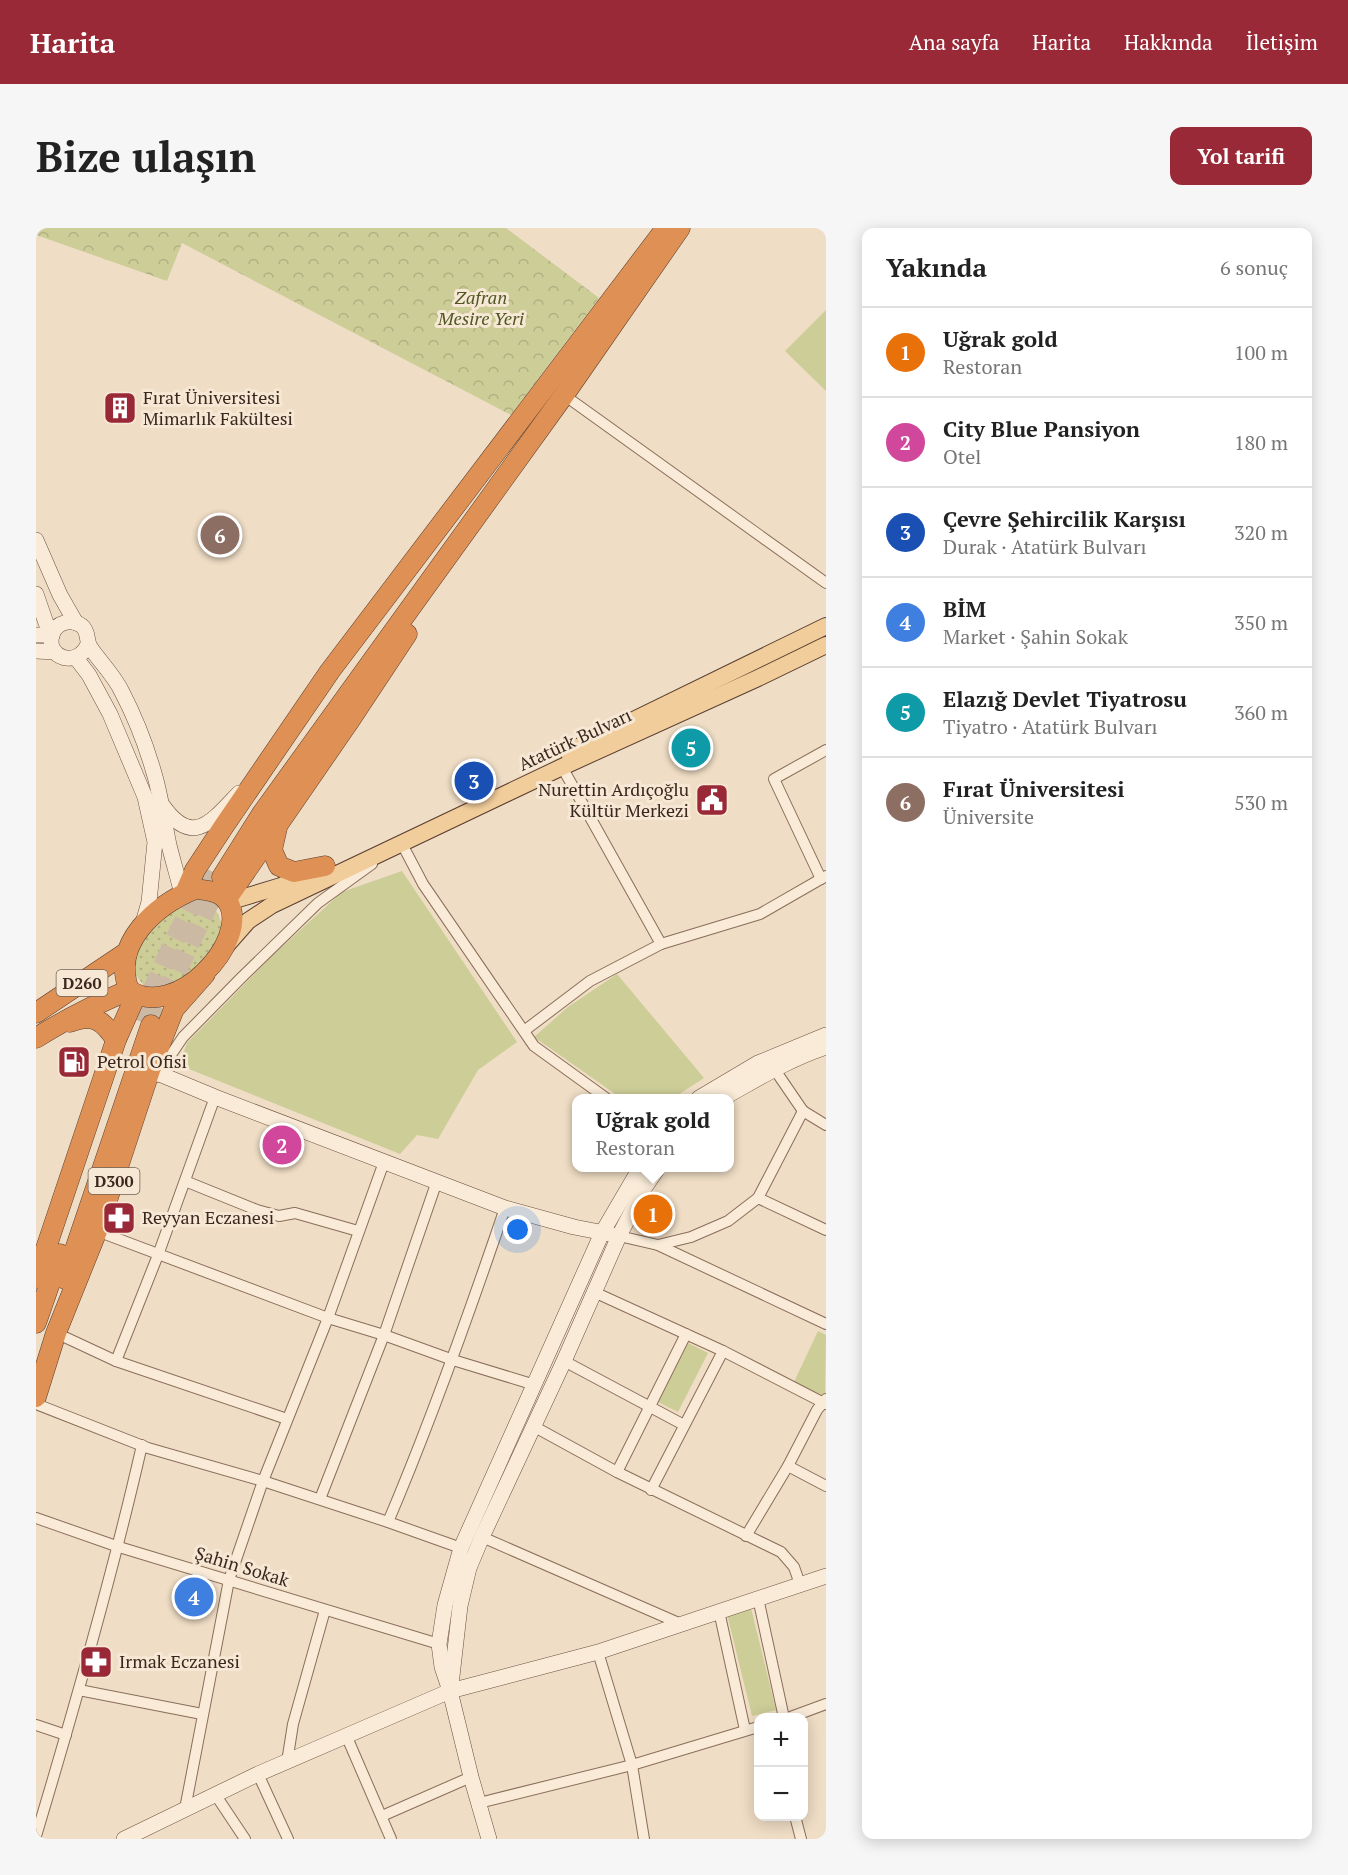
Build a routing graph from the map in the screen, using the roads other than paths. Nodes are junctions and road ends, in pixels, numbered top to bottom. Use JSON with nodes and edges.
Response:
{"nodes":[{"id":1,"x":666,"y":228,"type":"edge"},
{"id":2,"x":680,"y":228,"type":"edge"},
{"id":3,"x":544,"y":388,"type":"junction"},
{"id":4,"x":564,"y":395,"type":"junction"},
{"id":5,"x":36,"y":540,"type":"edge"},
{"id":6,"x":826,"y":584,"type":"edge"},
{"id":7,"x":36,"y":594,"type":"edge"},
{"id":8,"x":76,"y":623,"type":"junction"},
{"id":9,"x":826,"y":626,"type":"edge"},
{"id":10,"x":53,"y":634,"type":"junction"},
{"id":11,"x":36,"y":635,"type":"edge"},
{"id":12,"x":88,"y":644,"type":"junction"},
{"id":13,"x":826,"y":645,"type":"edge"},
{"id":14,"x":36,"y":651,"type":"edge"},
{"id":15,"x":55,"y":652,"type":"junction"},
{"id":16,"x":75,"y":658,"type":"junction"},
{"id":17,"x":826,"y":750,"type":"edge"},
{"id":18,"x":267,"y":765,"type":"junction"},
{"id":19,"x":562,"y":767,"type":"junction"},
{"id":20,"x":160,"y":803,"type":"junction"},
{"id":21,"x":277,"y":827,"type":"junction"},
{"id":22,"x":402,"y":844,"type":"junction"},
{"id":23,"x":325,"y":866,"type":"junction"},
{"id":24,"x":824,"y":877,"type":"edge"},
{"id":25,"x":184,"y":893,"type":"junction"},
{"id":26,"x":227,"y":901,"type":"junction"},
{"id":27,"x":143,"y":923,"type":"junction"},
{"id":28,"x":661,"y":944,"type":"junction"},
{"id":29,"x":222,"y":951,"type":"junction"},
{"id":30,"x":127,"y":952,"type":"junction"},
{"id":31,"x":205,"y":974,"type":"junction"},
{"id":32,"x":132,"y":993,"type":"junction"},
{"id":33,"x":36,"y":1013,"type":"edge"},
{"id":34,"x":524,"y":1031,"type":"junction"},
{"id":35,"x":42,"y":1034,"type":"edge"},
{"id":36,"x":826,"y":1035,"type":"edge"},
{"id":37,"x":116,"y":1040,"type":"junction"},
{"id":38,"x":826,"y":1047,"type":"edge"},
{"id":39,"x":775,"y":1070,"type":"junction"},
{"id":40,"x":154,"y":1072,"type":"junction"},
{"id":41,"x":600,"y":1094,"type":"edge"},
{"id":42,"x":706,"y":1094,"type":"edge"},
{"id":43,"x":730,"y":1094,"type":"edge"},
{"id":44,"x":215,"y":1097,"type":"junction"},
{"id":45,"x":803,"y":1111,"type":"junction"},
{"id":46,"x":826,"y":1125,"type":"edge"},
{"id":47,"x":384,"y":1162,"type":"junction"},
{"id":48,"x":637,"y":1172,"type":"edge"},
{"id":49,"x":655,"y":1172,"type":"edge"},
{"id":50,"x":185,"y":1181,"type":"junction"},
{"id":51,"x":437,"y":1181,"type":"junction"},
{"id":52,"x":758,"y":1198,"type":"junction"},
{"id":53,"x":505,"y":1208,"type":"junction"},
{"id":54,"x":826,"y":1230,"type":"edge"},
{"id":55,"x":97,"y":1232,"type":"junction"},
{"id":56,"x":358,"y":1232,"type":"junction"},
{"id":57,"x":602,"y":1233,"type":"junction"},
{"id":58,"x":620,"y":1236,"type":"junction"},
{"id":59,"x":658,"y":1245,"type":"junction"},
{"id":60,"x":158,"y":1256,"type":"junction"},
{"id":61,"x":36,"y":1278,"type":"edge"},
{"id":62,"x":594,"y":1292,"type":"junction"},
{"id":63,"x":328,"y":1318,"type":"junction"},
{"id":64,"x":36,"y":1323,"type":"edge"},
{"id":65,"x":826,"y":1324,"type":"edge"},
{"id":66,"x":56,"y":1333,"type":"junction"},
{"id":67,"x":686,"y":1334,"type":"junction"},
{"id":68,"x":384,"y":1335,"type":"junction"},
{"id":69,"x":723,"y":1351,"type":"junction"},
{"id":70,"x":453,"y":1360,"type":"junction"},
{"id":71,"x":116,"y":1361,"type":"junction"},
{"id":72,"x":564,"y":1361,"type":"junction"},
{"id":73,"x":36,"y":1367,"type":"edge"},
{"id":74,"x":535,"y":1385,"type":"junction"},
{"id":75,"x":36,"y":1397,"type":"edge"},
{"id":76,"x":825,"y":1402,"type":"edge"},
{"id":77,"x":36,"y":1404,"type":"edge"},
{"id":78,"x":651,"y":1407,"type":"junction"},
{"id":79,"x":287,"y":1419,"type":"junction"},
{"id":80,"x":684,"y":1425,"type":"junction"},
{"id":81,"x":533,"y":1426,"type":"junction"},
{"id":82,"x":142,"y":1445,"type":"junction"},
{"id":83,"x":788,"y":1466,"type":"junction"},
{"id":84,"x":617,"y":1472,"type":"junction"},
{"id":85,"x":263,"y":1481,"type":"junction"},
{"id":86,"x":826,"y":1486,"type":"edge"},
{"id":87,"x":651,"y":1490,"type":"junction"},
{"id":88,"x":320,"y":1499,"type":"junction"},
{"id":89,"x":36,"y":1518,"type":"edge"},
{"id":90,"x":388,"y":1522,"type":"junction"},
{"id":91,"x":482,"y":1536,"type":"junction"},
{"id":92,"x":746,"y":1536,"type":"junction"},
{"id":93,"x":119,"y":1547,"type":"junction"},
{"id":94,"x":460,"y":1548,"type":"junction"},
{"id":95,"x":826,"y":1576,"type":"edge"},
{"id":96,"x":228,"y":1580,"type":"junction"},
{"id":97,"x":800,"y":1584,"type":"junction"},
{"id":98,"x":758,"y":1598,"type":"junction"},
{"id":99,"x":325,"y":1610,"type":"junction"},
{"id":100,"x":719,"y":1611,"type":"junction"},
{"id":101,"x":681,"y":1624,"type":"junction"},
{"id":102,"x":439,"y":1644,"type":"junction"},
{"id":103,"x":598,"y":1652,"type":"junction"},
{"id":104,"x":79,"y":1690,"type":"junction"},
{"id":105,"x":450,"y":1691,"type":"junction"},
{"id":106,"x":826,"y":1704,"type":"edge"},
{"id":107,"x":785,"y":1713,"type":"edge"},
{"id":108,"x":800,"y":1713,"type":"edge"},
{"id":109,"x":202,"y":1714,"type":"junction"},
{"id":110,"x":36,"y":1725,"type":"edge"},
{"id":111,"x":754,"y":1728,"type":"edge"},
{"id":112,"x":745,"y":1730,"type":"junction"},
{"id":113,"x":66,"y":1735,"type":"junction"},
{"id":114,"x":346,"y":1735,"type":"junction"},
{"id":115,"x":287,"y":1762,"type":"junction"},
{"id":116,"x":632,"y":1765,"type":"junction"},
{"id":117,"x":258,"y":1774,"type":"junction"},
{"id":118,"x":471,"y":1777,"type":"junction"},
{"id":119,"x":215,"y":1794,"type":"junction"},
{"id":120,"x":479,"y":1803,"type":"junction"},
{"id":121,"x":185,"y":1809,"type":"junction"},
{"id":122,"x":382,"y":1816,"type":"junction"},
{"id":123,"x":796,"y":1821,"type":"edge"},
{"id":124,"x":144,"y":1835,"type":"edge"},
{"id":125,"x":36,"y":1836,"type":"edge"},
{"id":126,"x":124,"y":1839,"type":"edge"},
{"id":127,"x":245,"y":1839,"type":"edge"},
{"id":128,"x":288,"y":1839,"type":"edge"},
{"id":129,"x":391,"y":1839,"type":"edge"},
{"id":130,"x":489,"y":1839,"type":"edge"},
{"id":131,"x":644,"y":1839,"type":"edge"},
{"id":132,"x":801,"y":1839,"type":"edge"}],
"edges":[{"from":1,"to":3,"type":"highway"},
{"from":2,"to":4,"type":"highway"},
{"from":3,"to":4,"type":"highway"},
{"from":3,"to":18,"type":"highway"},
{"from":4,"to":6,"type":"street"},
{"from":4,"to":21,"type":"highway"},
{"from":5,"to":8,"type":"street"},
{"from":7,"to":10,"type":"street"},
{"from":8,"to":10,"type":"street"},
{"from":8,"to":12,"type":"street"},
{"from":9,"to":23,"type":"main road","name":"Atatürk Bulvarı"},
{"from":10,"to":11,"type":"street"},
{"from":10,"to":15,"type":"street"},
{"from":12,"to":16,"type":"street"},
{"from":12,"to":20,"type":"street"},
{"from":13,"to":19,"type":"main road","name":"Atatürk Bulvarı"},
{"from":14,"to":15,"type":"street"},
{"from":15,"to":16,"type":"street"},
{"from":16,"to":27,"type":"street"},
{"from":17,"to":24,"type":"street"},
{"from":18,"to":20,"type":"street"},
{"from":18,"to":25,"type":"highway"},
{"from":19,"to":22,"type":"main road","name":"Atatürk Bulvarı"},
{"from":19,"to":28,"type":"street"},
{"from":20,"to":25,"type":"street"},
{"from":21,"to":23,"type":"highway"},
{"from":21,"to":26,"type":"highway"},
{"from":22,"to":29,"type":"main road","name":"Atatürk Bulvarı"},
{"from":22,"to":34,"type":"street"},
{"from":22,"to":40,"type":"street"},
{"from":23,"to":26,"type":"main road","name":"Atatürk Bulvarı"},
{"from":24,"to":28,"type":"street"},
{"from":25,"to":26,"type":"highway"},
{"from":25,"to":27,"type":"highway"},
{"from":26,"to":29,"type":"highway"},
{"from":27,"to":30,"type":"highway"},
{"from":28,"to":34,"type":"street"},
{"from":29,"to":31,"type":"highway"},
{"from":30,"to":32,"type":"highway"},
{"from":30,"to":33,"type":"highway","number":"D260"},
{"from":31,"to":32,"type":"highway"},
{"from":31,"to":40,"type":"highway","number":"D300"},
{"from":32,"to":35,"type":"highway","number":"D260"},
{"from":32,"to":37,"type":"highway","number":"D300"},
{"from":34,"to":41,"type":"street"},
{"from":35,"to":37,"type":"highway","number":"D260"},
{"from":36,"to":42,"type":"street"},
{"from":37,"to":61,"type":"highway","number":"D300"},
{"from":38,"to":39,"type":"street"},
{"from":39,"to":43,"type":"street"},
{"from":39,"to":45,"type":"street"},
{"from":40,"to":44,"type":"street"},
{"from":40,"to":55,"type":"highway","number":"D300"},
{"from":44,"to":47,"type":"street"},
{"from":44,"to":50,"type":"street"},
{"from":45,"to":46,"type":"street"},
{"from":45,"to":52,"type":"street"},
{"from":47,"to":51,"type":"street"},
{"from":47,"to":56,"type":"street"},
{"from":48,"to":57,"type":"street"},
{"from":49,"to":58,"type":"street"},
{"from":50,"to":56,"type":"street"},
{"from":50,"to":60,"type":"street"},
{"from":51,"to":53,"type":"street"},
{"from":51,"to":68,"type":"street"},
{"from":52,"to":54,"type":"street"},
{"from":52,"to":59,"type":"street"},
{"from":53,"to":57,"type":"street"},
{"from":53,"to":70,"type":"street"},
{"from":55,"to":60,"type":"street"},
{"from":55,"to":66,"type":"highway","number":"D300"},
{"from":56,"to":63,"type":"street"},
{"from":57,"to":58,"type":"street"},
{"from":57,"to":74,"type":"street"},
{"from":58,"to":59,"type":"street"},
{"from":58,"to":62,"type":"street"},
{"from":59,"to":65,"type":"street"},
{"from":60,"to":63,"type":"street"},
{"from":60,"to":71,"type":"street"},
{"from":62,"to":67,"type":"street"},
{"from":62,"to":72,"type":"street"},
{"from":63,"to":68,"type":"street"},
{"from":63,"to":79,"type":"street"},
{"from":64,"to":73,"type":"highway"},
{"from":66,"to":71,"type":"street"},
{"from":66,"to":75,"type":"highway","number":"D300"},
{"from":67,"to":69,"type":"street"},
{"from":67,"to":78,"type":"street"},
{"from":68,"to":70,"type":"street"},
{"from":68,"to":88,"type":"street"},
{"from":69,"to":76,"type":"street"},
{"from":69,"to":80,"type":"street"},
{"from":70,"to":74,"type":"street"},
{"from":70,"to":90,"type":"street"},
{"from":71,"to":79,"type":"street"},
{"from":72,"to":78,"type":"street"},
{"from":72,"to":81,"type":"street"},
{"from":74,"to":94,"type":"street"},
{"from":76,"to":83,"type":"street"},
{"from":77,"to":82,"type":"street"},
{"from":78,"to":80,"type":"street"},
{"from":78,"to":84,"type":"street"},
{"from":79,"to":85,"type":"street"},
{"from":80,"to":87,"type":"street"},
{"from":81,"to":84,"type":"street"},
{"from":81,"to":91,"type":"street"},
{"from":82,"to":85,"type":"street"},
{"from":82,"to":93,"type":"street"},
{"from":83,"to":86,"type":"street"},
{"from":83,"to":92,"type":"street"},
{"from":84,"to":87,"type":"street"},
{"from":85,"to":88,"type":"street"},
{"from":85,"to":96,"type":"street"},
{"from":87,"to":92,"type":"street"},
{"from":88,"to":90,"type":"street"},
{"from":89,"to":93,"type":"street","name":"Şahin Sokak"},
{"from":90,"to":94,"type":"street"},
{"from":91,"to":101,"type":"street"},
{"from":91,"to":105,"type":"street"},
{"from":92,"to":97,"type":"street"},
{"from":93,"to":96,"type":"street","name":"Şahin Sokak"},
{"from":93,"to":104,"type":"street"},
{"from":94,"to":102,"type":"street"},
{"from":95,"to":97,"type":"street"},
{"from":96,"to":99,"type":"street","name":"Şahin Sokak"},
{"from":96,"to":109,"type":"street"},
{"from":97,"to":98,"type":"street"},
{"from":98,"to":100,"type":"street"},
{"from":98,"to":107,"type":"street"},
{"from":99,"to":102,"type":"street","name":"Şahin Sokak"},
{"from":99,"to":115,"type":"street"},
{"from":100,"to":101,"type":"street"},
{"from":100,"to":112,"type":"street"},
{"from":101,"to":103,"type":"street"},
{"from":102,"to":105,"type":"street"},
{"from":103,"to":105,"type":"street"},
{"from":103,"to":116,"type":"street"},
{"from":104,"to":109,"type":"street"},
{"from":104,"to":113,"type":"street"},
{"from":105,"to":114,"type":"street"},
{"from":105,"to":118,"type":"street"},
{"from":106,"to":108,"type":"street"},
{"from":109,"to":121,"type":"street"},
{"from":110,"to":113,"type":"street"},
{"from":111,"to":112,"type":"street"},
{"from":112,"to":116,"type":"street"},
{"from":113,"to":125,"type":"street"},
{"from":114,"to":115,"type":"street"},
{"from":114,"to":122,"type":"street"},
{"from":115,"to":117,"type":"street"},
{"from":116,"to":120,"type":"street"},
{"from":116,"to":131,"type":"street"},
{"from":117,"to":119,"type":"street"},
{"from":117,"to":128,"type":"street"},
{"from":118,"to":120,"type":"street"},
{"from":118,"to":122,"type":"street"},
{"from":119,"to":121,"type":"street"},
{"from":119,"to":127,"type":"street"},
{"from":120,"to":130,"type":"street"},
{"from":121,"to":124,"type":"street"},
{"from":122,"to":129,"type":"street"},
{"from":123,"to":132,"type":"street"},
{"from":124,"to":126,"type":"street"}]}
